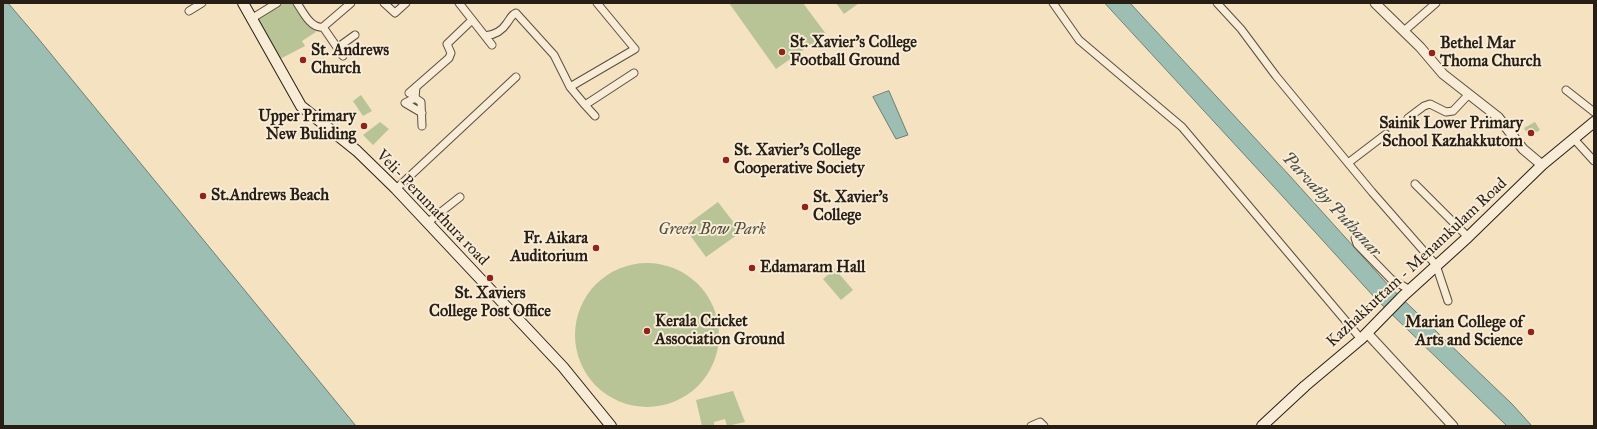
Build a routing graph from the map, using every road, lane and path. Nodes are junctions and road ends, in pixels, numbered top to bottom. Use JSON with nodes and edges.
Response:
{"nodes":[{"id":1,"x":202,"y":3,"type":"edge"},
{"id":2,"x":243,"y":3,"type":"edge"},
{"id":3,"x":277,"y":3,"type":"edge"},
{"id":4,"x":297,"y":3,"type":"edge"},
{"id":5,"x":351,"y":3,"type":"edge"},
{"id":6,"x":384,"y":3,"type":"edge"},
{"id":7,"x":406,"y":3,"type":"edge"},
{"id":8,"x":597,"y":3,"type":"edge"},
{"id":9,"x":1053,"y":3,"type":"edge"},
{"id":10,"x":1217,"y":3,"type":"edge"},
{"id":11,"x":1375,"y":3,"type":"edge"},
{"id":12,"x":1436,"y":3,"type":"edge"},
{"id":13,"x":461,"y":4,"type":"edge"},
{"id":14,"x":189,"y":11,"type":"dead end"},
{"id":15,"x":251,"y":19,"type":"junction"},
{"id":16,"x":472,"y":20,"type":"junction"},
{"id":17,"x":323,"y":27,"type":"junction"},
{"id":18,"x":1404,"y":31,"type":"junction"},
{"id":19,"x":355,"y":35,"type":"dead end"},
{"id":20,"x":485,"y":36,"type":"junction"},
{"id":21,"x":492,"y":45,"type":"dead end"},
{"id":22,"x":337,"y":48,"type":"junction"},
{"id":23,"x":343,"y":56,"type":"dead end"},
{"id":24,"x":634,"y":73,"type":"dead end"},
{"id":25,"x":516,"y":77,"type":"dead end"},
{"id":26,"x":416,"y":87,"type":"junction"},
{"id":27,"x":570,"y":87,"type":"junction"},
{"id":28,"x":1566,"y":90,"type":"dead end"},
{"id":29,"x":409,"y":93,"type":"dead end"},
{"id":30,"x":1469,"y":94,"type":"junction"},
{"id":31,"x":416,"y":98,"type":"junction"},
{"id":32,"x":585,"y":105,"type":"junction"},
{"id":33,"x":1594,"y":112,"type":"edge"},
{"id":34,"x":422,"y":113,"type":"junction"},
{"id":35,"x":595,"y":116,"type":"dead end"},
{"id":36,"x":1408,"y":118,"type":"dead end"},
{"id":37,"x":1594,"y":122,"type":"edge"},
{"id":38,"x":422,"y":126,"type":"dead end"},
{"id":39,"x":1386,"y":134,"type":"dead end"},
{"id":40,"x":1574,"y":140,"type":"junction"},
{"id":41,"x":1594,"y":161,"type":"edge"},
{"id":42,"x":1348,"y":163,"type":"junction"},
{"id":43,"x":1542,"y":165,"type":"junction"},
{"id":44,"x":1415,"y":184,"type":"dead end"},
{"id":45,"x":396,"y":189,"type":"junction"},
{"id":46,"x":460,"y":197,"type":"dead end"},
{"id":47,"x":427,"y":222,"type":"junction"},
{"id":48,"x":1468,"y":237,"type":"junction"},
{"id":49,"x":1358,"y":238,"type":"dead end"},
{"id":50,"x":1436,"y":265,"type":"junction"},
{"id":51,"x":1407,"y":293,"type":"junction"},
{"id":52,"x":1448,"y":301,"type":"dead end"},
{"id":53,"x":1364,"y":336,"type":"junction"},
{"id":54,"x":611,"y":426,"type":"edge"},
{"id":55,"x":1031,"y":426,"type":"edge"},
{"id":56,"x":1044,"y":426,"type":"edge"},
{"id":57,"x":1262,"y":426,"type":"edge"},
{"id":58,"x":1453,"y":426,"type":"edge"}],
"edges":[{"from":1,"to":14,"type":"street"},
{"from":2,"to":15,"type":"main road","name":"Veli- Perumathura road"},
{"from":3,"to":15,"type":"street"},
{"from":4,"to":17,"type":"street"},
{"from":5,"to":17,"type":"street"},
{"from":6,"to":7,"type":"street"},
{"from":8,"to":27,"type":"street"},
{"from":9,"to":53,"type":"street"},
{"from":10,"to":42,"type":"street"},
{"from":11,"to":18,"type":"street"},
{"from":12,"to":18,"type":"street"},
{"from":13,"to":16,"type":"street"},
{"from":15,"to":45,"type":"main road","name":"Veli- Perumathura road"},
{"from":16,"to":20,"type":"street"},
{"from":16,"to":26,"type":"street"},
{"from":17,"to":22,"type":"street"},
{"from":18,"to":30,"type":"street"},
{"from":19,"to":22,"type":"street"},
{"from":20,"to":21,"type":"street"},
{"from":20,"to":27,"type":"street"},
{"from":22,"to":23,"type":"street"},
{"from":24,"to":32,"type":"street"},
{"from":25,"to":45,"type":"street"},
{"from":26,"to":29,"type":"street"},
{"from":26,"to":31,"type":"street"},
{"from":27,"to":32,"type":"street"},
{"from":28,"to":33,"type":"street"},
{"from":30,"to":36,"type":"street"},
{"from":30,"to":43,"type":"street"},
{"from":31,"to":34,"type":"street"},
{"from":31,"to":34,"type":"street"},
{"from":32,"to":35,"type":"street"},
{"from":34,"to":38,"type":"street"},
{"from":37,"to":40,"type":"main road","name":"Kazhakkuttam - Menamkulam Road"},
{"from":39,"to":42,"type":"street"},
{"from":40,"to":41,"type":"street"},
{"from":40,"to":43,"type":"main road","name":"Kazhakkuttam - Menamkulam Road"},
{"from":42,"to":50,"type":"street"},
{"from":43,"to":48,"type":"main road","name":"Kazhakkuttam - Menamkulam Road"},
{"from":44,"to":48,"type":"street"},
{"from":45,"to":47,"type":"main road","name":"Veli- Perumathura road"},
{"from":46,"to":47,"type":"street"},
{"from":47,"to":54,"type":"main road","name":"Veli- Perumathura road"},
{"from":48,"to":50,"type":"main road","name":"Kazhakkuttam - Menamkulam Road"},
{"from":49,"to":51,"type":"street"},
{"from":50,"to":51,"type":"main road","name":"Kazhakkuttam - Menamkulam Road"},
{"from":50,"to":52,"type":"street"},
{"from":51,"to":53,"type":"main road","name":"Kazhakkuttam - Menamkulam Road"},
{"from":53,"to":57,"type":"main road","name":"Kazhakkuttam - Menamkulam Road"},
{"from":53,"to":58,"type":"street"},
{"from":55,"to":56,"type":"street"}]}
